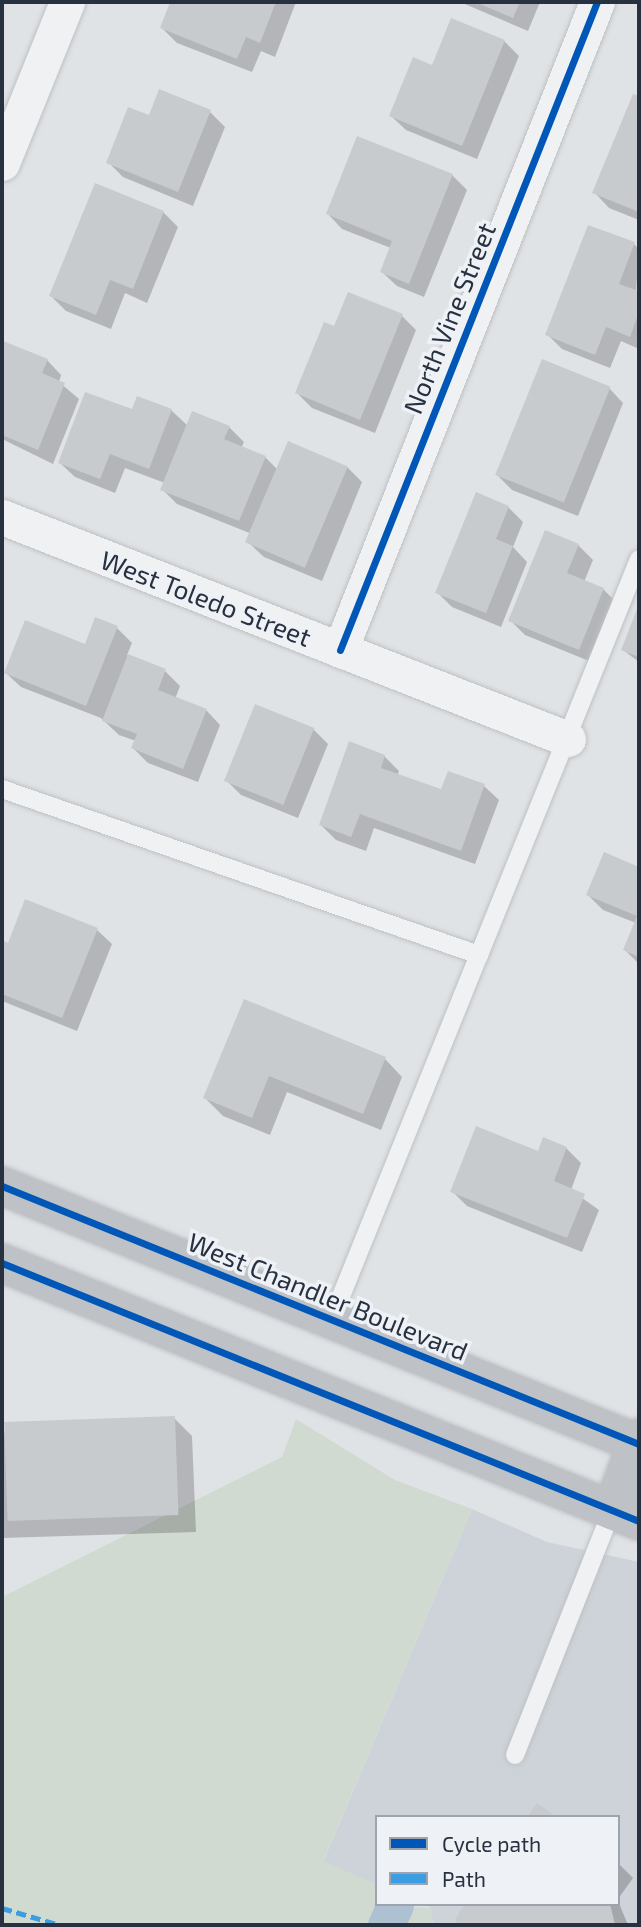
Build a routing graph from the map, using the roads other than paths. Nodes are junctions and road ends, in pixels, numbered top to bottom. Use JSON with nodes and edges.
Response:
{"nodes":[{"id":1,"x":67,"y":2,"type":"edge"},
{"id":2,"x":597,"y":2,"type":"edge"},
{"id":3,"x":2,"y":163,"type":"edge"},
{"id":4,"x":2,"y":517,"type":"edge"},
{"id":5,"x":639,"y":559,"type":"edge"},
{"id":6,"x":340,"y":650,"type":"junction"},
{"id":7,"x":568,"y":739,"type":"junction"},
{"id":8,"x":2,"y":789,"type":"edge"},
{"id":9,"x":479,"y":955,"type":"junction"},
{"id":10,"x":2,"y":1186,"type":"edge"},
{"id":11,"x":2,"y":1263,"type":"edge"},
{"id":12,"x":331,"y":1321,"type":"junction"},
{"id":13,"x":639,"y":1442,"type":"edge"},
{"id":14,"x":626,"y":1515,"type":"edge"},
{"id":15,"x":515,"y":1755,"type":"dead end"}],
"edges":[{"from":1,"to":3,"type":"street"},
{"from":2,"to":6,"type":"street","name":"North Vine Street"},
{"from":4,"to":6,"type":"street","name":"West Toledo Street"},
{"from":5,"to":7,"type":"lane"},
{"from":6,"to":7,"type":"street","name":"West Toledo Street"},
{"from":7,"to":9,"type":"lane"},
{"from":8,"to":9,"type":"lane"},
{"from":9,"to":12,"type":"lane"},
{"from":10,"to":12,"type":"main road","name":"West Chandler Boulevard"},
{"from":11,"to":14,"type":"main road"},
{"from":12,"to":13,"type":"main road","name":"West Chandler Boulevard"},
{"from":13,"to":14,"type":"main road"},
{"from":14,"to":15,"type":"lane"}]}
